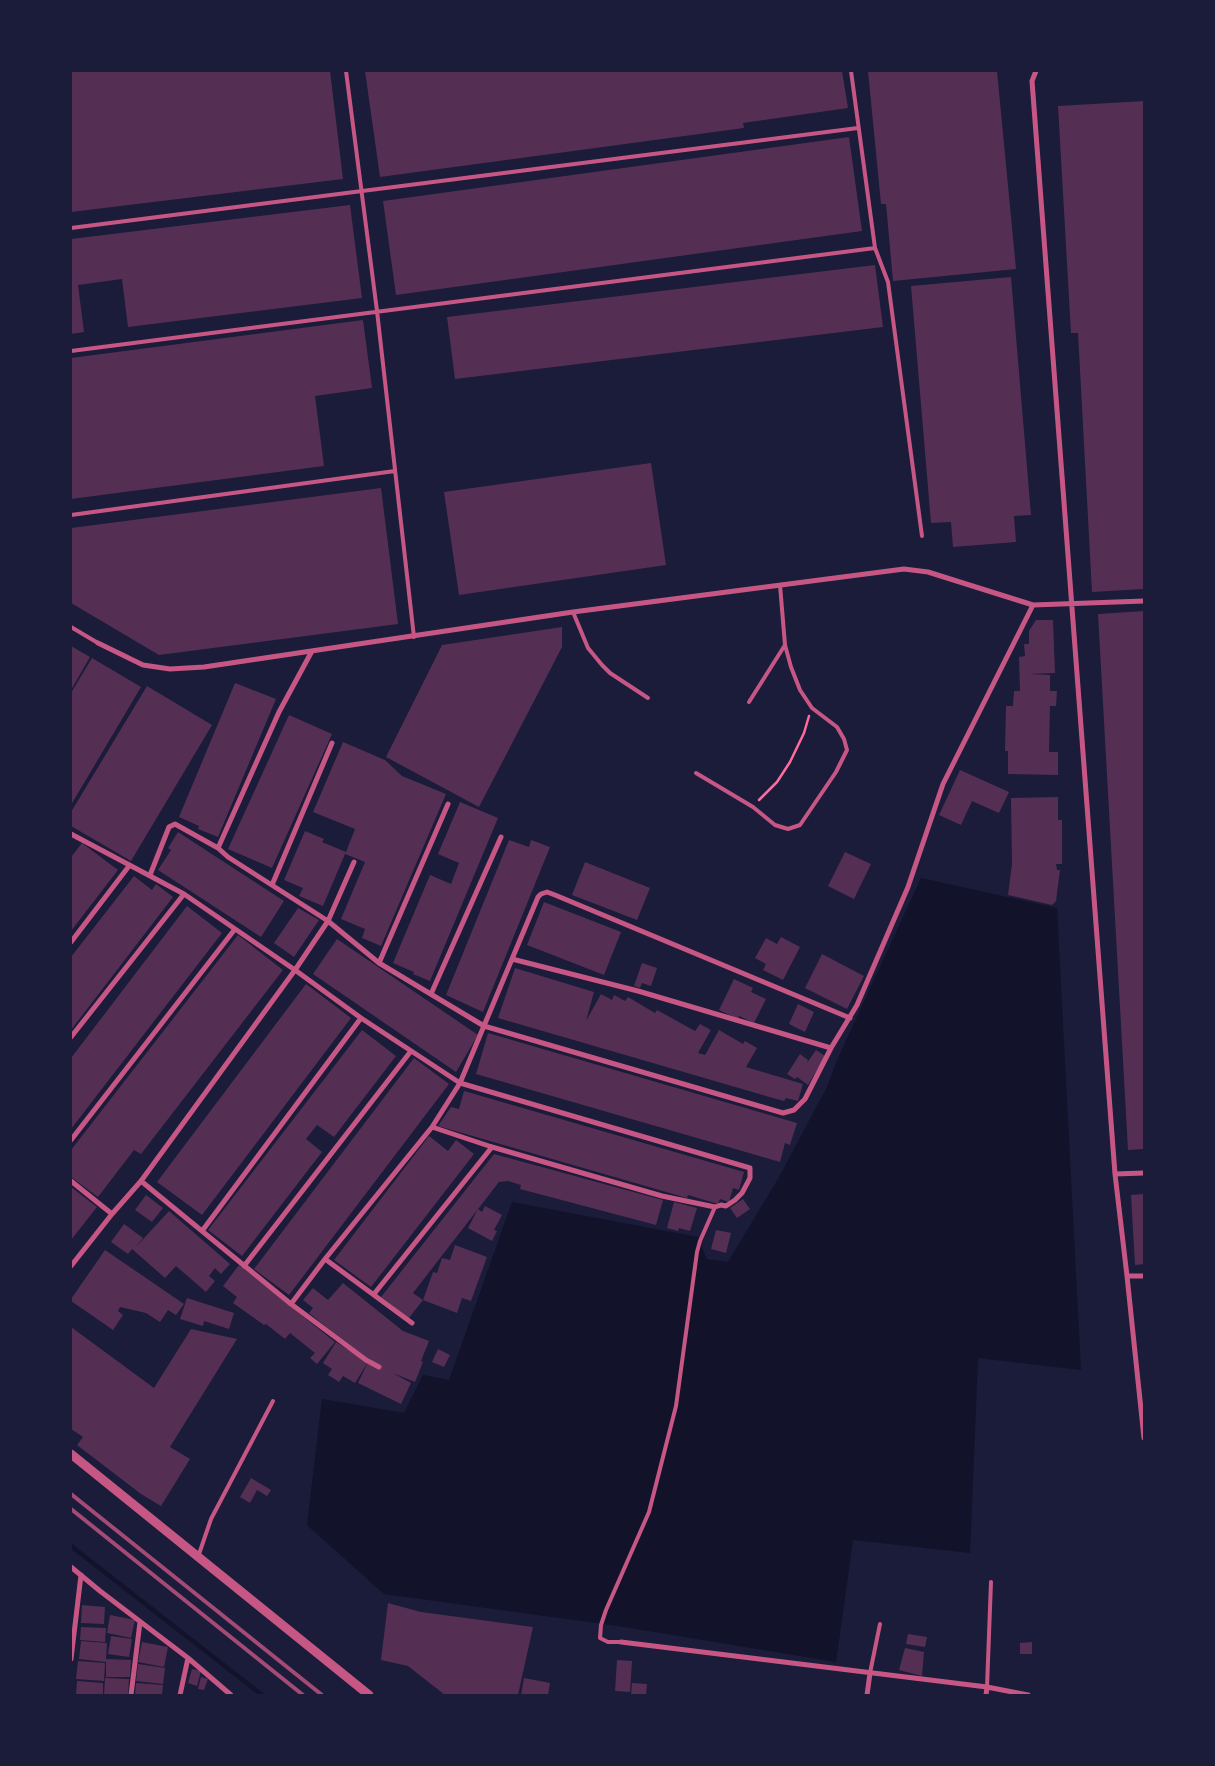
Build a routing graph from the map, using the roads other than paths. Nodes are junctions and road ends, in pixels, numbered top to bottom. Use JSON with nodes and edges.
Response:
{"nodes":[{"id":1,"x":346,"y":71,"type":"edge"},
{"id":2,"x":851,"y":71,"type":"edge"},
{"id":3,"x":1036,"y":71,"type":"edge"},
{"id":4,"x":858,"y":128,"type":"junction"},
{"id":5,"x":361,"y":192,"type":"junction"},
{"id":6,"x":71,"y":228,"type":"edge"},
{"id":7,"x":875,"y":248,"type":"junction"},
{"id":8,"x":377,"y":312,"type":"junction"},
{"id":9,"x":71,"y":351,"type":"edge"},
{"id":10,"x":395,"y":471,"type":"junction"},
{"id":11,"x":71,"y":515,"type":"edge"},
{"id":12,"x":922,"y":536,"type":"dead end"},
{"id":13,"x":780,"y":586,"type":"junction"},
{"id":14,"x":1144,"y":601,"type":"edge"},
{"id":15,"x":1072,"y":604,"type":"junction"},
{"id":16,"x":1033,"y":606,"type":"junction"},
{"id":17,"x":572,"y":612,"type":"junction"},
{"id":18,"x":71,"y":627,"type":"edge"},
{"id":19,"x":414,"y":637,"type":"junction"},
{"id":20,"x":98,"y":643,"type":"joint"},
{"id":21,"x":785,"y":645,"type":"junction"},
{"id":22,"x":312,"y":651,"type":"junction"},
{"id":23,"x":648,"y":698,"type":"dead end"},
{"id":24,"x":749,"y":702,"type":"dead end"},
{"id":25,"x":332,"y":743,"type":"dead end"},
{"id":26,"x":696,"y":773,"type":"dead end"},
{"id":27,"x":448,"y":804,"type":"dead end"},
{"id":28,"x":72,"y":837,"type":"edge"},
{"id":29,"x":501,"y":837,"type":"dead end"},
{"id":30,"x":218,"y":848,"type":"junction"},
{"id":31,"x":354,"y":862,"type":"dead end"},
{"id":32,"x":129,"y":866,"type":"junction"},
{"id":33,"x":150,"y":876,"type":"junction"},
{"id":34,"x":272,"y":885,"type":"junction"},
{"id":35,"x":184,"y":894,"type":"junction"},
{"id":36,"x":328,"y":921,"type":"junction"},
{"id":37,"x":235,"y":929,"type":"junction"},
{"id":38,"x":71,"y":942,"type":"edge"},
{"id":39,"x":512,"y":959,"type":"junction"},
{"id":40,"x":380,"y":963,"type":"junction"},
{"id":41,"x":295,"y":970,"type":"junction"},
{"id":42,"x":430,"y":994,"type":"junction"},
{"id":43,"x":361,"y":1018,"type":"junction"},
{"id":44,"x":850,"y":1018,"type":"junction"},
{"id":45,"x":484,"y":1026,"type":"junction"},
{"id":46,"x":71,"y":1037,"type":"edge"},
{"id":47,"x":831,"y":1048,"type":"junction"},
{"id":48,"x":411,"y":1051,"type":"junction"},
{"id":49,"x":460,"y":1083,"type":"junction"},
{"id":50,"x":432,"y":1127,"type":"junction"},
{"id":51,"x":71,"y":1140,"type":"edge"},
{"id":52,"x":492,"y":1146,"type":"junction"},
{"id":53,"x":1144,"y":1173,"type":"edge"},
{"id":54,"x":1115,"y":1174,"type":"junction"},
{"id":55,"x":71,"y":1181,"type":"edge"},
{"id":56,"x":142,"y":1181,"type":"junction"},
{"id":57,"x":715,"y":1207,"type":"junction"},
{"id":58,"x":112,"y":1214,"type":"junction"},
{"id":59,"x":202,"y":1231,"type":"junction"},
{"id":60,"x":325,"y":1259,"type":"junction"},
{"id":61,"x":71,"y":1266,"type":"edge"},
{"id":62,"x":244,"y":1266,"type":"junction"},
{"id":63,"x":1127,"y":1276,"type":"junction"},
{"id":64,"x":1144,"y":1276,"type":"edge"},
{"id":65,"x":374,"y":1294,"type":"junction"},
{"id":66,"x":291,"y":1304,"type":"junction"},
{"id":67,"x":412,"y":1323,"type":"dead end"},
{"id":68,"x":379,"y":1367,"type":"dead end"},
{"id":69,"x":273,"y":1401,"type":"dead end"},
{"id":70,"x":1143,"y":1438,"type":"edge"},
{"id":71,"x":72,"y":1458,"type":"edge"},
{"id":72,"x":198,"y":1557,"type":"junction"},
{"id":73,"x":71,"y":1567,"type":"edge"},
{"id":74,"x":81,"y":1575,"type":"junction"},
{"id":75,"x":991,"y":1582,"type":"dead end"},
{"id":76,"x":140,"y":1622,"type":"junction"},
{"id":77,"x":880,"y":1624,"type":"dead end"},
{"id":78,"x":621,"y":1642,"type":"joint"},
{"id":79,"x":188,"y":1658,"type":"junction"},
{"id":80,"x":71,"y":1659,"type":"edge"},
{"id":81,"x":870,"y":1673,"type":"junction"},
{"id":82,"x":986,"y":1687,"type":"junction"},
{"id":83,"x":131,"y":1695,"type":"edge"},
{"id":84,"x":180,"y":1695,"type":"edge"},
{"id":85,"x":231,"y":1695,"type":"edge"},
{"id":86,"x":369,"y":1695,"type":"edge"},
{"id":87,"x":867,"y":1695,"type":"edge"},
{"id":88,"x":986,"y":1695,"type":"edge"},
{"id":89,"x":1028,"y":1695,"type":"edge"}],
"edges":[{"from":1,"to":5,"type":"lane"},
{"from":2,"to":4,"type":"lane"},
{"from":3,"to":15,"type":"street"},
{"from":4,"to":5,"type":"lane"},
{"from":4,"to":7,"type":"lane"},
{"from":5,"to":6,"type":"lane"},
{"from":5,"to":8,"type":"lane"},
{"from":7,"to":8,"type":"lane"},
{"from":7,"to":12,"type":"lane"},
{"from":8,"to":9,"type":"lane"},
{"from":8,"to":10,"type":"lane"},
{"from":10,"to":11,"type":"lane"},
{"from":10,"to":19,"type":"lane"},
{"from":13,"to":16,"type":"street"},
{"from":13,"to":17,"type":"street"},
{"from":13,"to":21,"type":"lane"},
{"from":14,"to":15,"type":"street"},
{"from":15,"to":16,"type":"street"},
{"from":15,"to":54,"type":"street"},
{"from":16,"to":44,"type":"street"},
{"from":17,"to":19,"type":"street"},
{"from":17,"to":23,"type":"lane"},
{"from":18,"to":20,"type":"lane"},
{"from":19,"to":22,"type":"street"},
{"from":20,"to":22,"type":"street"},
{"from":21,"to":24,"type":"lane"},
{"from":21,"to":26,"type":"lane"},
{"from":22,"to":30,"type":"street"},
{"from":25,"to":34,"type":"street"},
{"from":27,"to":40,"type":"street"},
{"from":28,"to":32,"type":"street"},
{"from":29,"to":42,"type":"street"},
{"from":30,"to":33,"type":"street"},
{"from":30,"to":34,"type":"street"},
{"from":31,"to":36,"type":"street"},
{"from":32,"to":33,"type":"street"},
{"from":32,"to":38,"type":"street"},
{"from":33,"to":35,"type":"street"},
{"from":34,"to":36,"type":"street"},
{"from":35,"to":37,"type":"street"},
{"from":35,"to":46,"type":"street"},
{"from":36,"to":40,"type":"street"},
{"from":36,"to":41,"type":"street"},
{"from":37,"to":41,"type":"street"},
{"from":37,"to":51,"type":"street"},
{"from":39,"to":44,"type":"street"},
{"from":39,"to":45,"type":"street"},
{"from":39,"to":47,"type":"street"},
{"from":40,"to":42,"type":"street"},
{"from":41,"to":43,"type":"street"},
{"from":41,"to":56,"type":"street"},
{"from":42,"to":45,"type":"street"},
{"from":43,"to":48,"type":"street"},
{"from":43,"to":59,"type":"street"},
{"from":44,"to":47,"type":"street"},
{"from":45,"to":47,"type":"street"},
{"from":45,"to":49,"type":"street"},
{"from":48,"to":49,"type":"street"},
{"from":48,"to":62,"type":"street"},
{"from":49,"to":50,"type":"street"},
{"from":49,"to":57,"type":"street"},
{"from":50,"to":52,"type":"street"},
{"from":50,"to":60,"type":"street"},
{"from":52,"to":57,"type":"street"},
{"from":52,"to":65,"type":"street"},
{"from":53,"to":54,"type":"street"},
{"from":54,"to":63,"type":"street"},
{"from":55,"to":58,"type":"street"},
{"from":56,"to":58,"type":"street"},
{"from":56,"to":59,"type":"street"},
{"from":57,"to":78,"type":"lane"},
{"from":58,"to":61,"type":"street"},
{"from":59,"to":62,"type":"street"},
{"from":60,"to":65,"type":"street"},
{"from":60,"to":66,"type":"street"},
{"from":62,"to":66,"type":"street"},
{"from":63,"to":64,"type":"street"},
{"from":63,"to":70,"type":"street"},
{"from":65,"to":67,"type":"street"},
{"from":66,"to":68,"type":"street"},
{"from":69,"to":72,"type":"lane"},
{"from":71,"to":72,"type":"street"},
{"from":72,"to":86,"type":"street"},
{"from":73,"to":74,"type":"street"},
{"from":74,"to":76,"type":"street"},
{"from":74,"to":80,"type":"street"},
{"from":75,"to":82,"type":"lane"},
{"from":76,"to":79,"type":"street"},
{"from":76,"to":83,"type":"street"},
{"from":77,"to":81,"type":"lane"},
{"from":78,"to":81,"type":"street"},
{"from":79,"to":84,"type":"street"},
{"from":79,"to":85,"type":"street"},
{"from":81,"to":82,"type":"street"},
{"from":81,"to":87,"type":"street"},
{"from":82,"to":88,"type":"street"},
{"from":82,"to":89,"type":"street"}]}
